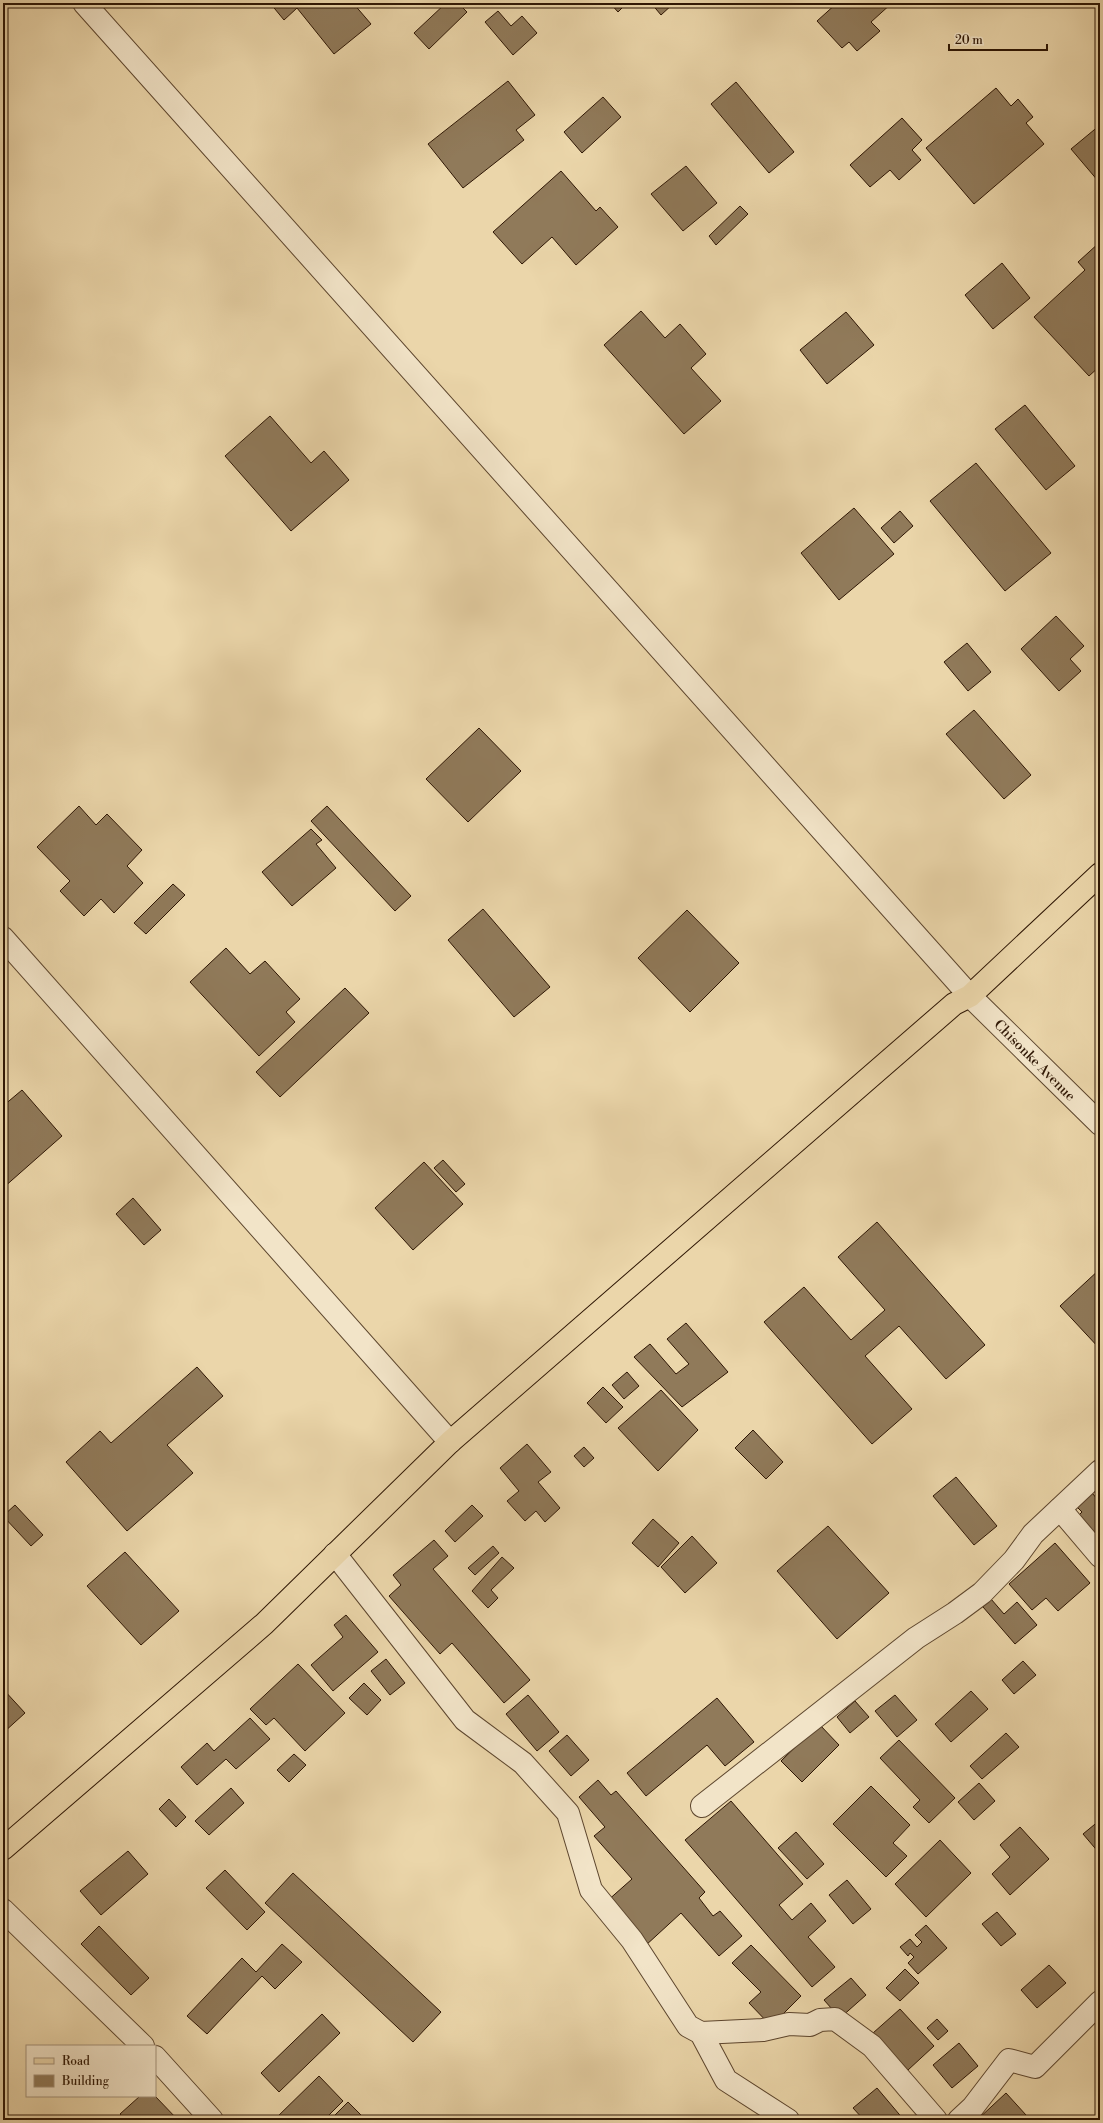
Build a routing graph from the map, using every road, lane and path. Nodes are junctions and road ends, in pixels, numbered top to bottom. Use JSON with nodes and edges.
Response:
{"nodes":[{"id":1,"x":84,"y":3,"type":"edge"},
{"id":2,"x":1100,"y":874,"type":"edge"},
{"id":3,"x":3,"y":938,"type":"edge"},
{"id":4,"x":970,"y":996,"type":"junction"},
{"id":5,"x":1100,"y":1124,"type":"edge"},
{"id":6,"x":450,"y":1442,"type":"junction"},
{"id":7,"x":1100,"y":1472,"type":"edge"},
{"id":8,"x":1060,"y":1509,"type":"junction"},
{"id":9,"x":335,"y":1554,"type":"junction"},
{"id":10,"x":1100,"y":1556,"type":"edge"},
{"id":11,"x":702,"y":1806,"type":"dead end"},
{"id":12,"x":3,"y":1849,"type":"edge"},
{"id":13,"x":3,"y":1910,"type":"edge"},
{"id":14,"x":1100,"y":2002,"type":"edge"},
{"id":15,"x":701,"y":2033,"type":"junction"},
{"id":16,"x":142,"y":2045,"type":"edge"},
{"id":17,"x":156,"y":2058,"type":"edge"},
{"id":18,"x":212,"y":2120,"type":"edge"},
{"id":19,"x":788,"y":2120,"type":"edge"},
{"id":20,"x":936,"y":2120,"type":"edge"},
{"id":21,"x":959,"y":2120,"type":"edge"}],
"edges":[{"from":1,"to":4,"type":"street","name":"Chisonke Avenue"},
{"from":2,"to":4,"type":"main road"},
{"from":3,"to":6,"type":"street"},
{"from":4,"to":5,"type":"street","name":"Chisonke Avenue"},
{"from":4,"to":6,"type":"main road"},
{"from":6,"to":9,"type":"main road"},
{"from":7,"to":8,"type":"street"},
{"from":8,"to":10,"type":"street"},
{"from":8,"to":11,"type":"street"},
{"from":9,"to":12,"type":"main road"},
{"from":9,"to":15,"type":"street"},
{"from":13,"to":16,"type":"street"},
{"from":14,"to":21,"type":"street"},
{"from":15,"to":19,"type":"street"},
{"from":15,"to":20,"type":"street"},
{"from":17,"to":18,"type":"street"}]}
